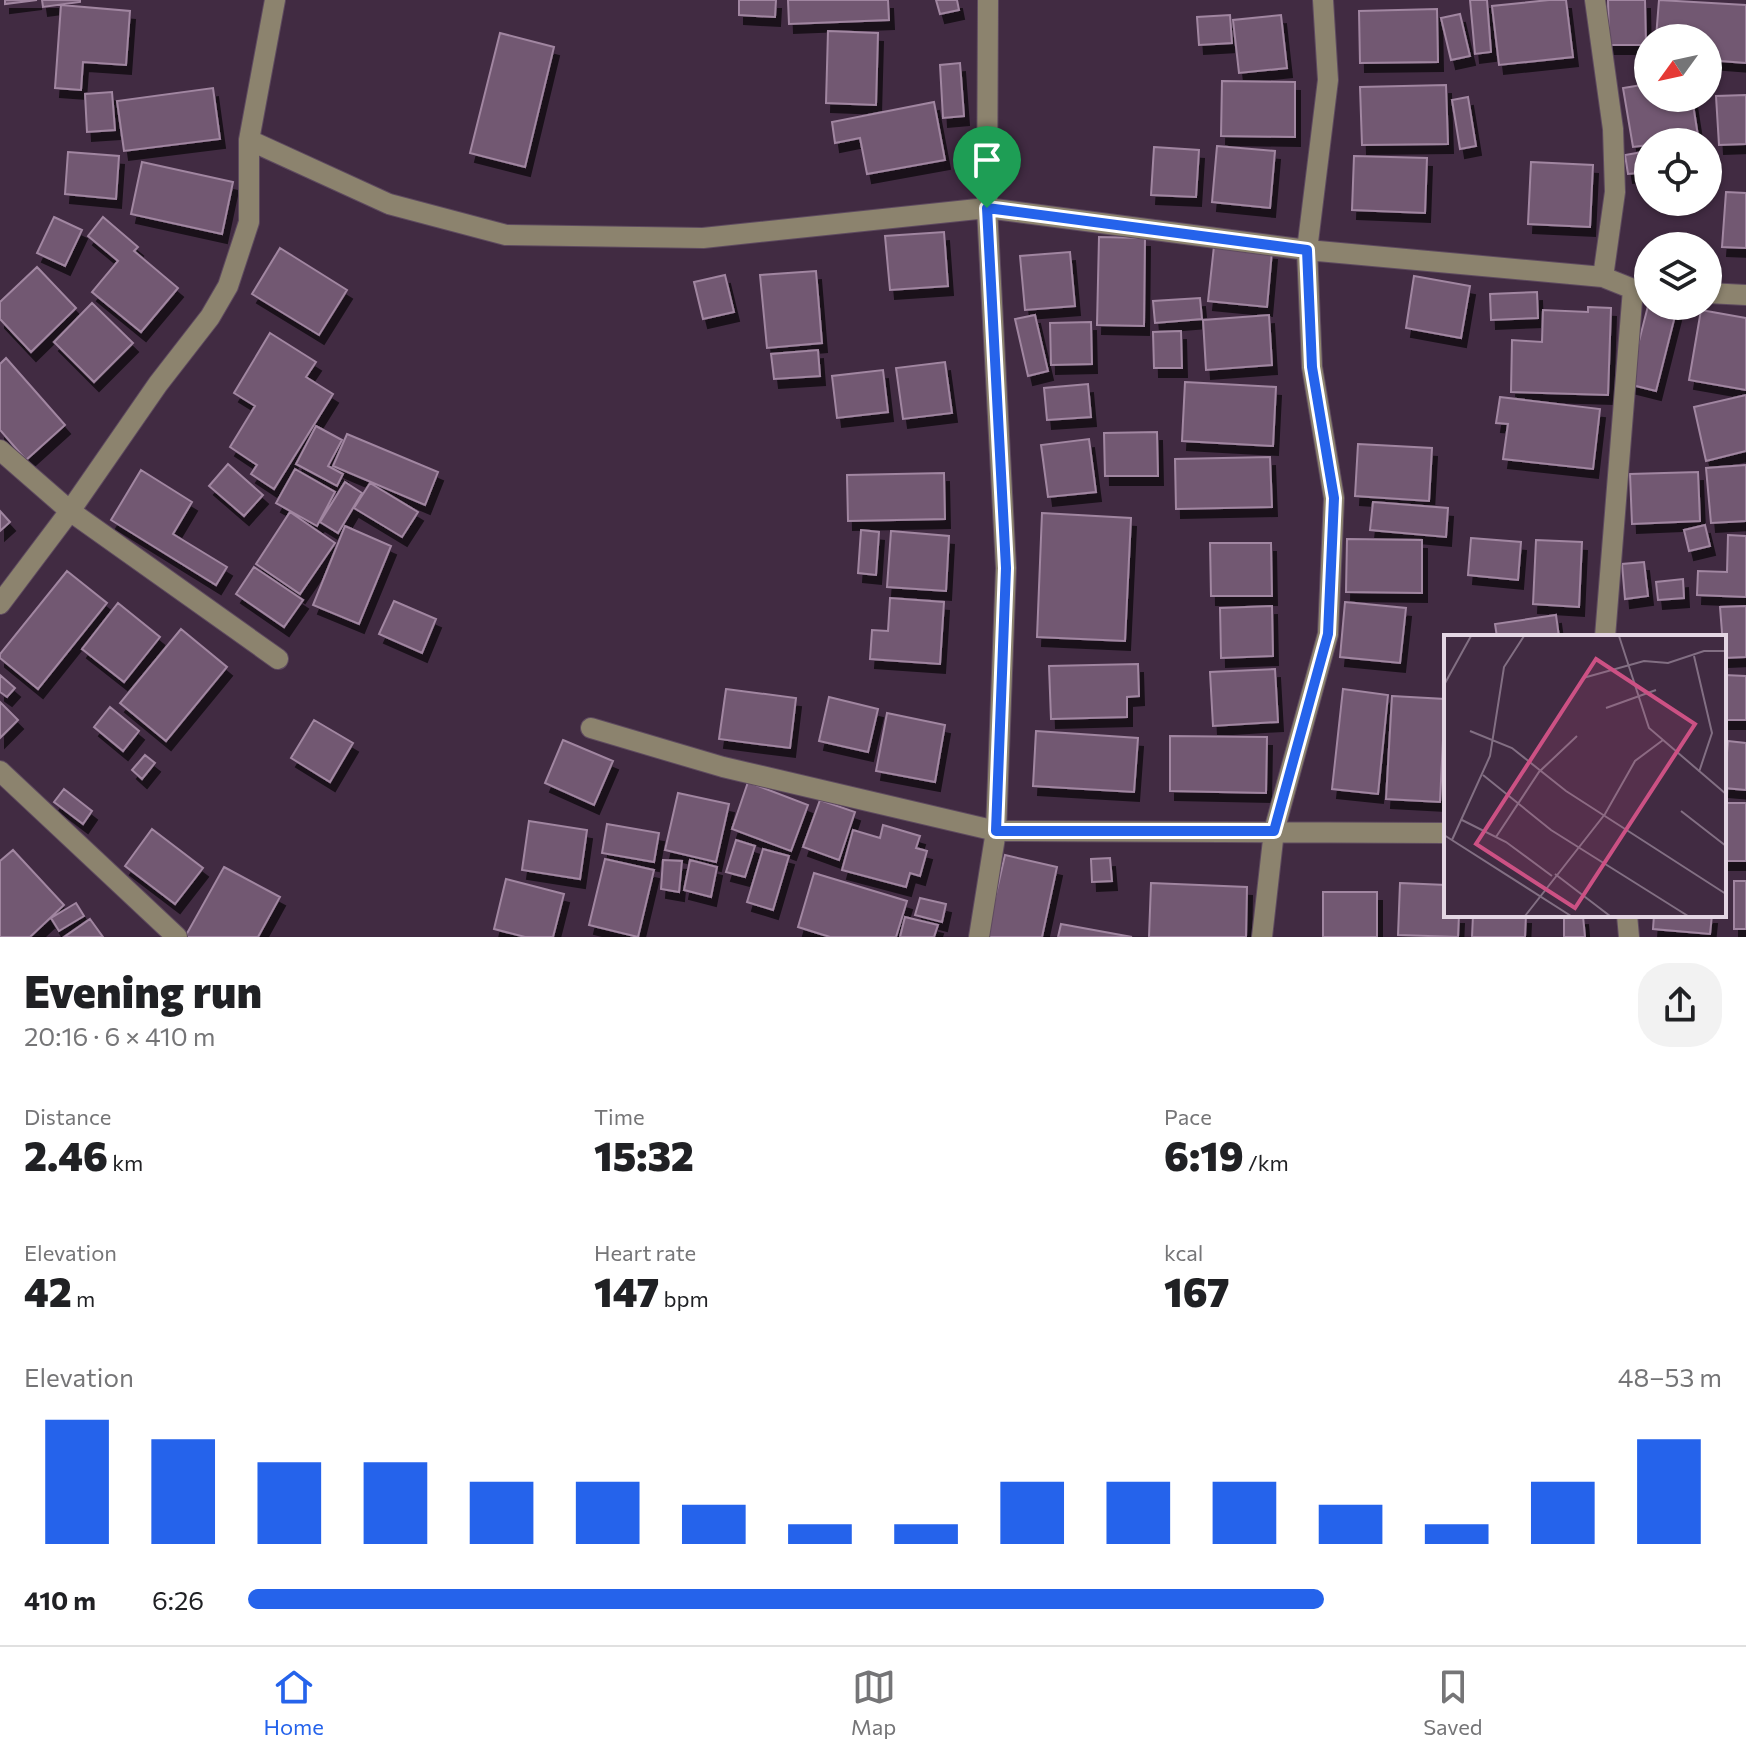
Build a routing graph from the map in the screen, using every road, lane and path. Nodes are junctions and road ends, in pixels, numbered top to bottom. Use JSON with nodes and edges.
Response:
{"nodes":[{"id":1,"x":275,"y":0,"type":"edge"},
{"id":2,"x":988,"y":0,"type":"edge"},
{"id":3,"x":1323,"y":0,"type":"edge"},
{"id":4,"x":1595,"y":0,"type":"edge"},
{"id":5,"x":249,"y":140,"type":"junction"},
{"id":6,"x":987,"y":208,"type":"junction"},
{"id":7,"x":1307,"y":250,"type":"junction"},
{"id":8,"x":1603,"y":277,"type":"junction"},
{"id":9,"x":1634,"y":288,"type":"edge"},
{"id":10,"x":1722,"y":294,"type":"edge"},
{"id":11,"x":1746,"y":295,"type":"edge"},
{"id":12,"x":1637,"y":320,"type":"edge"},
{"id":13,"x":0,"y":450,"type":"edge"},
{"id":14,"x":70,"y":511,"type":"junction"},
{"id":15,"x":0,"y":604,"type":"edge"},
{"id":16,"x":1605,"y":635,"type":"edge"},
{"id":17,"x":278,"y":659,"type":"dead end"},
{"id":18,"x":591,"y":728,"type":"dead end"},
{"id":19,"x":0,"y":771,"type":"edge"},
{"id":20,"x":996,"y":831,"type":"junction"},
{"id":21,"x":1274,"y":831,"type":"junction"},
{"id":22,"x":1444,"y":833,"type":"edge"},
{"id":23,"x":1627,"y":917,"type":"edge"},
{"id":24,"x":177,"y":937,"type":"edge"},
{"id":25,"x":979,"y":937,"type":"edge"},
{"id":26,"x":1262,"y":937,"type":"edge"},
{"id":27,"x":1629,"y":937,"type":"edge"}],
"edges":[{"from":1,"to":5,"type":"street"},
{"from":2,"to":6,"type":"street"},
{"from":3,"to":7,"type":"street"},
{"from":4,"to":8,"type":"street"},
{"from":5,"to":6,"type":"street"},
{"from":5,"to":14,"type":"street"},
{"from":6,"to":7,"type":"street"},
{"from":6,"to":20,"type":"street"},
{"from":7,"to":8,"type":"street"},
{"from":7,"to":21,"type":"street"},
{"from":8,"to":9,"type":"street"},
{"from":10,"to":11,"type":"street"},
{"from":12,"to":16,"type":"street"},
{"from":13,"to":14,"type":"street"},
{"from":14,"to":15,"type":"street"},
{"from":14,"to":17,"type":"street"},
{"from":18,"to":20,"type":"street"},
{"from":19,"to":24,"type":"street"},
{"from":20,"to":21,"type":"street"},
{"from":20,"to":25,"type":"street"},
{"from":21,"to":22,"type":"street"},
{"from":21,"to":26,"type":"street"},
{"from":23,"to":27,"type":"street"}]}
